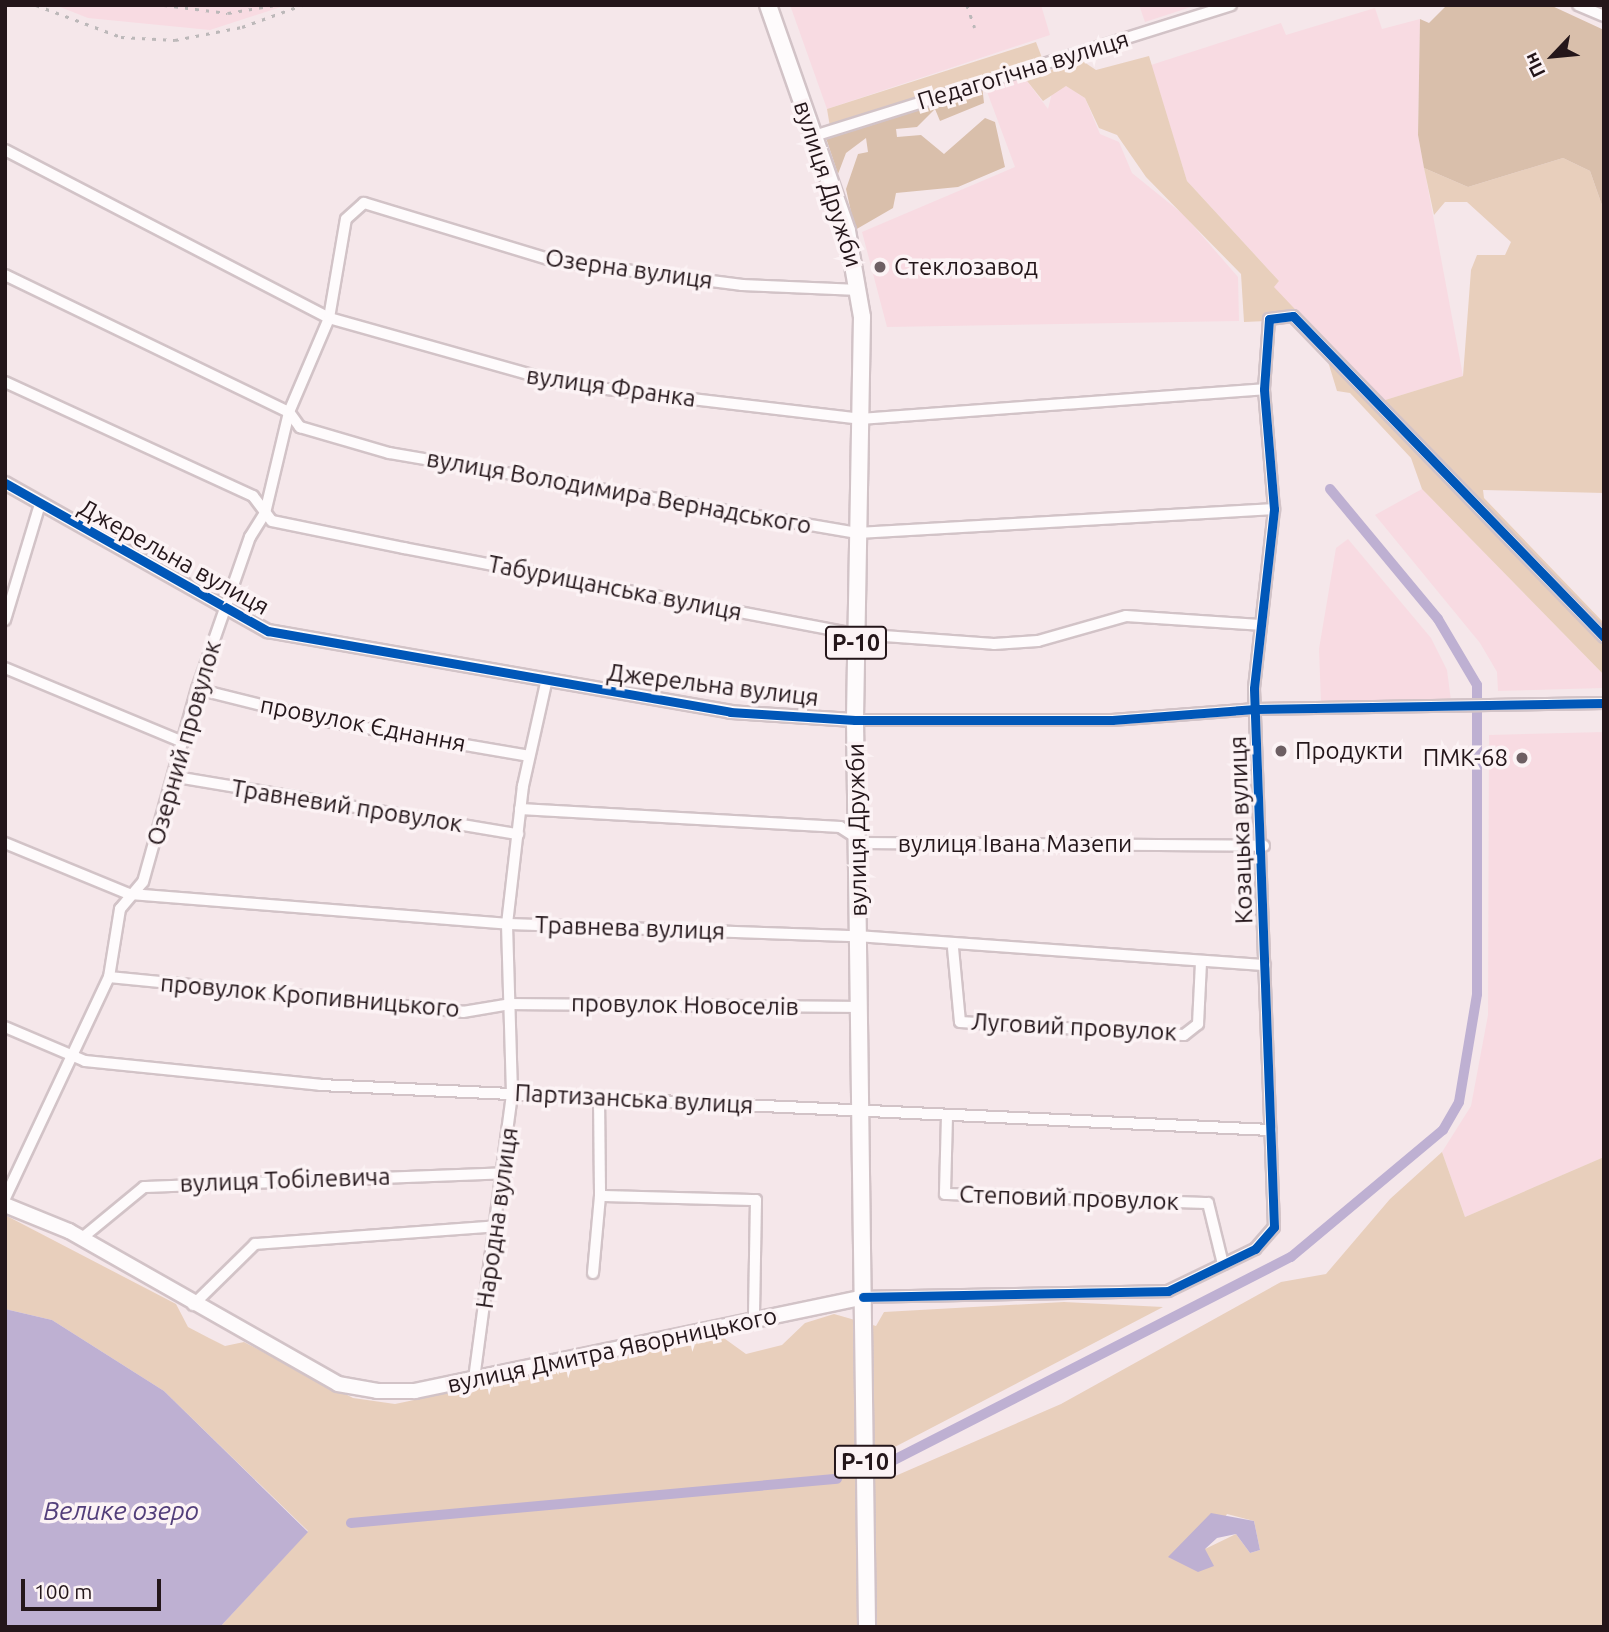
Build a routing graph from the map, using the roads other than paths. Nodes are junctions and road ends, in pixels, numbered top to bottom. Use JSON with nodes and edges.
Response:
{"nodes":[{"id":1,"x":768,"y":5,"type":"edge"},
{"id":2,"x":1231,"y":5,"type":"edge"},
{"id":3,"x":1577,"y":5,"type":"edge"},
{"id":4,"x":1604,"y":16,"type":"edge"},
{"id":5,"x":814,"y":136,"type":"junction"},
{"id":6,"x":5,"y":150,"type":"edge"},
{"id":7,"x":365,"y":203,"type":"joint"},
{"id":8,"x":5,"y":275,"type":"edge"},
{"id":9,"x":859,"y":290,"type":"junction"},
{"id":10,"x":329,"y":318,"type":"junction"},
{"id":11,"x":5,"y":382,"type":"edge"},
{"id":12,"x":1264,"y":389,"type":"junction"},
{"id":13,"x":289,"y":412,"type":"junction"},
{"id":14,"x":860,"y":419,"type":"junction"},
{"id":15,"x":5,"y":483,"type":"edge"},
{"id":16,"x":40,"y":504,"type":"junction"},
{"id":17,"x":1274,"y":509,"type":"junction"},
{"id":18,"x":265,"y":513,"type":"junction"},
{"id":19,"x":858,"y":533,"type":"junction"},
{"id":20,"x":225,"y":610,"type":"junction"},
{"id":21,"x":5,"y":620,"type":"edge"},
{"id":22,"x":1260,"y":625,"type":"junction"},
{"id":23,"x":856,"y":634,"type":"junction"},
{"id":24,"x":1604,"y":637,"type":"edge"},
{"id":25,"x":5,"y":668,"type":"edge"},
{"id":26,"x":546,"y":683,"type":"junction"},
{"id":27,"x":197,"y":690,"type":"junction"},
{"id":28,"x":1604,"y":703,"type":"edge"},
{"id":29,"x":1256,"y":709,"type":"junction"},
{"id":30,"x":855,"y":720,"type":"junction"},
{"id":31,"x":183,"y":743,"type":"junction"},
{"id":32,"x":529,"y":756,"type":"junction"},
{"id":33,"x":176,"y":777,"type":"junction"},
{"id":34,"x":520,"y":809,"type":"junction"},
{"id":35,"x":518,"y":834,"type":"junction"},
{"id":36,"x":859,"y":839,"type":"junction"},
{"id":37,"x":5,"y":843,"type":"edge"},
{"id":38,"x":1264,"y":846,"type":"junction"},
{"id":39,"x":129,"y":894,"type":"junction"},
{"id":40,"x":507,"y":924,"type":"junction"},
{"id":41,"x":858,"y":936,"type":"junction"},
{"id":42,"x":953,"y":948,"type":"junction"},
{"id":43,"x":1201,"y":963,"type":"junction"},
{"id":44,"x":1265,"y":965,"type":"junction"},
{"id":45,"x":108,"y":977,"type":"junction"},
{"id":46,"x":511,"y":1004,"type":"junction"},
{"id":47,"x":859,"y":1007,"type":"junction"},
{"id":48,"x":5,"y":1027,"type":"edge"},
{"id":49,"x":74,"y":1058,"type":"junction"},
{"id":50,"x":512,"y":1093,"type":"junction"},
{"id":51,"x":599,"y":1097,"type":"junction"},
{"id":52,"x":861,"y":1109,"type":"junction"},
{"id":53,"x":947,"y":1116,"type":"junction"},
{"id":54,"x":1271,"y":1129,"type":"junction"},
{"id":55,"x":506,"y":1173,"type":"junction"},
{"id":56,"x":600,"y":1196,"type":"junction"},
{"id":57,"x":5,"y":1198,"type":"edge"},
{"id":58,"x":5,"y":1205,"type":"edge"},
{"id":59,"x":498,"y":1226,"type":"junction"},
{"id":60,"x":82,"y":1238,"type":"junction"},
{"id":61,"x":1255,"y":1249,"type":"joint"},
{"id":62,"x":1223,"y":1264,"type":"junction"},
{"id":63,"x":593,"y":1273,"type":"dead end"},
{"id":64,"x":863,"y":1297,"type":"junction"},
{"id":65,"x":193,"y":1305,"type":"junction"},
{"id":66,"x":754,"y":1320,"type":"junction"},
{"id":67,"x":474,"y":1379,"type":"junction"},
{"id":68,"x":867,"y":1627,"type":"edge"}],
"edges":[{"from":1,"to":5,"type":"main road","name":"вулиця Дружби","number":"Р-10"},
{"from":2,"to":5,"type":"street","name":"Педагогічна вулиця"},
{"from":3,"to":4,"type":"street"},
{"from":5,"to":9,"type":"main road","name":"вулиця Дружби","number":"Р-10"},
{"from":6,"to":10,"type":"street","name":"вулиця Франка"},
{"from":7,"to":9,"type":"street","name":"Озерна вулиця"},
{"from":7,"to":10,"type":"street","name":"Озерний провулок"},
{"from":8,"to":13,"type":"street","name":"вулиця Володимира Вернадського"},
{"from":9,"to":14,"type":"main road","name":"вулиця Дружби","number":"Р-10"},
{"from":10,"to":13,"type":"street","name":"Озерний провулок"},
{"from":10,"to":14,"type":"street","name":"вулиця Франка"},
{"from":11,"to":18,"type":"street","name":"Табурищанська вулиця"},
{"from":12,"to":14,"type":"street","name":"вулиця Франка"},
{"from":12,"to":17,"type":"street","name":"Козацька вулиця"},
{"from":12,"to":24,"type":"street","name":"Козацька вулиця"},
{"from":13,"to":18,"type":"street","name":"Озерний провулок"},
{"from":13,"to":19,"type":"street","name":"вулиця Володимира Вернадського"},
{"from":14,"to":19,"type":"main road","name":"вулиця Дружби","number":"Р-10"},
{"from":15,"to":16,"type":"street","name":"Джерельна вулиця"},
{"from":16,"to":20,"type":"street","name":"Джерельна вулиця"},
{"from":16,"to":21,"type":"street"},
{"from":17,"to":19,"type":"street","name":"вулиця Володимира Вернадського"},
{"from":17,"to":22,"type":"street","name":"Козацька вулиця"},
{"from":18,"to":20,"type":"street","name":"Озерний провулок"},
{"from":18,"to":23,"type":"street","name":"Табурищанська вулиця"},
{"from":19,"to":23,"type":"main road","name":"вулиця Дружби","number":"Р-10"},
{"from":20,"to":26,"type":"street","name":"Джерельна вулиця"},
{"from":20,"to":27,"type":"street","name":"Озерний провулок"},
{"from":22,"to":23,"type":"street","name":"Табурищанська вулиця"},
{"from":22,"to":29,"type":"street","name":"Козацька вулиця"},
{"from":23,"to":30,"type":"main road","name":"вулиця Дружби","number":"Р-10"},
{"from":25,"to":31,"type":"street"},
{"from":26,"to":30,"type":"street","name":"Джерельна вулиця"},
{"from":26,"to":32,"type":"street","name":"Народна вулиця"},
{"from":27,"to":31,"type":"street","name":"Озерний провулок"},
{"from":27,"to":32,"type":"street","name":"провулок Єднання"},
{"from":28,"to":29,"type":"street","name":"Джерельна вулиця"},
{"from":29,"to":30,"type":"street","name":"Джерельна вулиця"},
{"from":29,"to":38,"type":"street","name":"Козацька вулиця"},
{"from":30,"to":36,"type":"main road","name":"вулиця Дружби","number":"Р-10"},
{"from":31,"to":33,"type":"street","name":"Озерний провулок"},
{"from":32,"to":34,"type":"street","name":"Народна вулиця"},
{"from":33,"to":35,"type":"street","name":"Травневий провулок"},
{"from":33,"to":39,"type":"street","name":"Озерний провулок"},
{"from":34,"to":35,"type":"street","name":"Народна вулиця"},
{"from":34,"to":36,"type":"street","name":"вулиця Івана Мазепи"},
{"from":35,"to":40,"type":"street","name":"Народна вулиця"},
{"from":36,"to":38,"type":"street","name":"вулиця Івана Мазепи"},
{"from":36,"to":41,"type":"main road","name":"вулиця Дружби","number":"Р-10"},
{"from":37,"to":39,"type":"street","name":"Травнева вулиця"},
{"from":38,"to":44,"type":"street","name":"Козацька вулиця"},
{"from":39,"to":40,"type":"street","name":"Травнева вулиця"},
{"from":39,"to":45,"type":"street","name":"Озерний провулок"},
{"from":40,"to":41,"type":"street","name":"Травнева вулиця"},
{"from":40,"to":46,"type":"street","name":"Народна вулиця"},
{"from":41,"to":42,"type":"street","name":"Травнева вулиця"},
{"from":41,"to":47,"type":"main road","name":"вулиця Дружби","number":"Р-10"},
{"from":42,"to":43,"type":"street","name":"Травнева вулиця"},
{"from":42,"to":43,"type":"street","name":"Луговий провулок"},
{"from":43,"to":44,"type":"street","name":"Травнева вулиця"},
{"from":44,"to":54,"type":"street","name":"Козацька вулиця"},
{"from":45,"to":46,"type":"street","name":"провулок Кропивницького"},
{"from":45,"to":49,"type":"street","name":"Озерний провулок"},
{"from":46,"to":47,"type":"street","name":"провулок Новоселів"},
{"from":46,"to":50,"type":"street","name":"Народна вулиця"},
{"from":47,"to":52,"type":"main road","name":"вулиця Дружби","number":"Р-10"},
{"from":48,"to":49,"type":"street","name":"Партизанська вулиця"},
{"from":49,"to":50,"type":"street","name":"Партизанська вулиця"},
{"from":49,"to":57,"type":"street","name":"Озерний провулок"},
{"from":50,"to":51,"type":"street","name":"Партизанська вулиця"},
{"from":50,"to":55,"type":"street","name":"Народна вулиця"},
{"from":51,"to":52,"type":"street","name":"Партизанська вулиця"},
{"from":51,"to":56,"type":"street"},
{"from":52,"to":53,"type":"street","name":"Партизанська вулиця"},
{"from":52,"to":64,"type":"main road","name":"вулиця Дружби","number":"Р-10"},
{"from":53,"to":54,"type":"street","name":"Партизанська вулиця"},
{"from":53,"to":62,"type":"street","name":"Степовий провулок"},
{"from":54,"to":61,"type":"street","name":"Козацька вулиця"},
{"from":55,"to":59,"type":"street","name":"Народна вулиця"},
{"from":55,"to":60,"type":"street","name":"вулиця Тобілевича"},
{"from":56,"to":63,"type":"street"},
{"from":56,"to":66,"type":"street"},
{"from":58,"to":60,"type":"main road","name":"вулиця Дмитра Яворницького"},
{"from":59,"to":65,"type":"street"},
{"from":59,"to":67,"type":"street","name":"Народна вулиця"},
{"from":60,"to":65,"type":"main road","name":"вулиця Дмитра Яворницького"},
{"from":61,"to":62,"type":"street","name":"вулиця Дмитра Яворницького"},
{"from":62,"to":64,"type":"street","name":"вулиця Дмитра Яворницького"},
{"from":64,"to":66,"type":"main road","name":"вулиця Дмитра Яворницького"},
{"from":64,"to":68,"type":"main road","name":"вулиця Дружби","number":"Р-10"},
{"from":65,"to":67,"type":"main road","name":"вулиця Дмитра Яворницького"},
{"from":66,"to":67,"type":"main road","name":"вулиця Дмитра Яворницького"}]}
